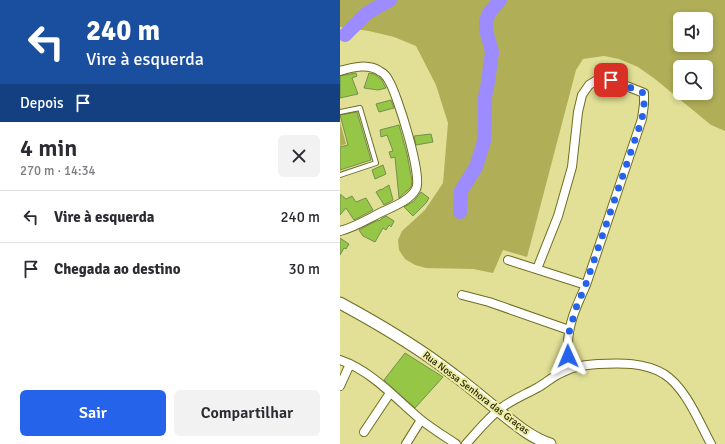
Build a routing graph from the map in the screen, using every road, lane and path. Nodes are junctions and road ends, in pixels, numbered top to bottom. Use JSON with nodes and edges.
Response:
{"nodes":[{"id":1,"x":340,"y":71,"type":"edge"},
{"id":2,"x":340,"y":112,"type":"edge"},
{"id":3,"x":340,"y":176,"type":"edge"},
{"id":4,"x":340,"y":232,"type":"edge"},
{"id":5,"x":508,"y":260,"type":"dead end"},
{"id":6,"x":537,"y":269,"type":"junction"},
{"id":7,"x":586,"y":284,"type":"junction"},
{"id":8,"x":462,"y":295,"type":"dead end"},
{"id":9,"x":340,"y":303,"type":"edge"},
{"id":10,"x":569,"y":330,"type":"junction"},
{"id":11,"x":340,"y":360,"type":"edge"},
{"id":12,"x":350,"y":364,"type":"junction"},
{"id":13,"x":569,"y":369,"type":"junction"},
{"id":14,"x":340,"y":386,"type":"edge"},
{"id":15,"x":390,"y":393,"type":"junction"},
{"id":16,"x":498,"y":410,"type":"junction"},
{"id":17,"x":421,"y":420,"type":"junction"},
{"id":18,"x":364,"y":432,"type":"dead end"},
{"id":19,"x":406,"y":444,"type":"edge"},
{"id":20,"x":456,"y":444,"type":"edge"},
{"id":21,"x":466,"y":444,"type":"edge"},
{"id":22,"x":550,"y":444,"type":"edge"},
{"id":23,"x":711,"y":444,"type":"edge"}],
"edges":[{"from":1,"to":4,"type":"street"},
{"from":2,"to":3,"type":"lane"},
{"from":5,"to":6,"type":"street"},
{"from":6,"to":7,"type":"street"},
{"from":6,"to":7,"type":"street"},
{"from":7,"to":10,"type":"street"},
{"from":8,"to":10,"type":"street"},
{"from":9,"to":16,"type":"street","name":"Rua Nossa Senhora das Graças"},
{"from":10,"to":13,"type":"street"},
{"from":11,"to":12,"type":"street"},
{"from":12,"to":14,"type":"street"},
{"from":12,"to":15,"type":"street"},
{"from":13,"to":16,"type":"street"},
{"from":13,"to":23,"type":"street"},
{"from":15,"to":17,"type":"street"},
{"from":15,"to":18,"type":"street"},
{"from":16,"to":21,"type":"street"},
{"from":16,"to":22,"type":"street","name":"Rua Nossa Senhora das Graças"},
{"from":17,"to":19,"type":"street"},
{"from":17,"to":20,"type":"street"}]}
